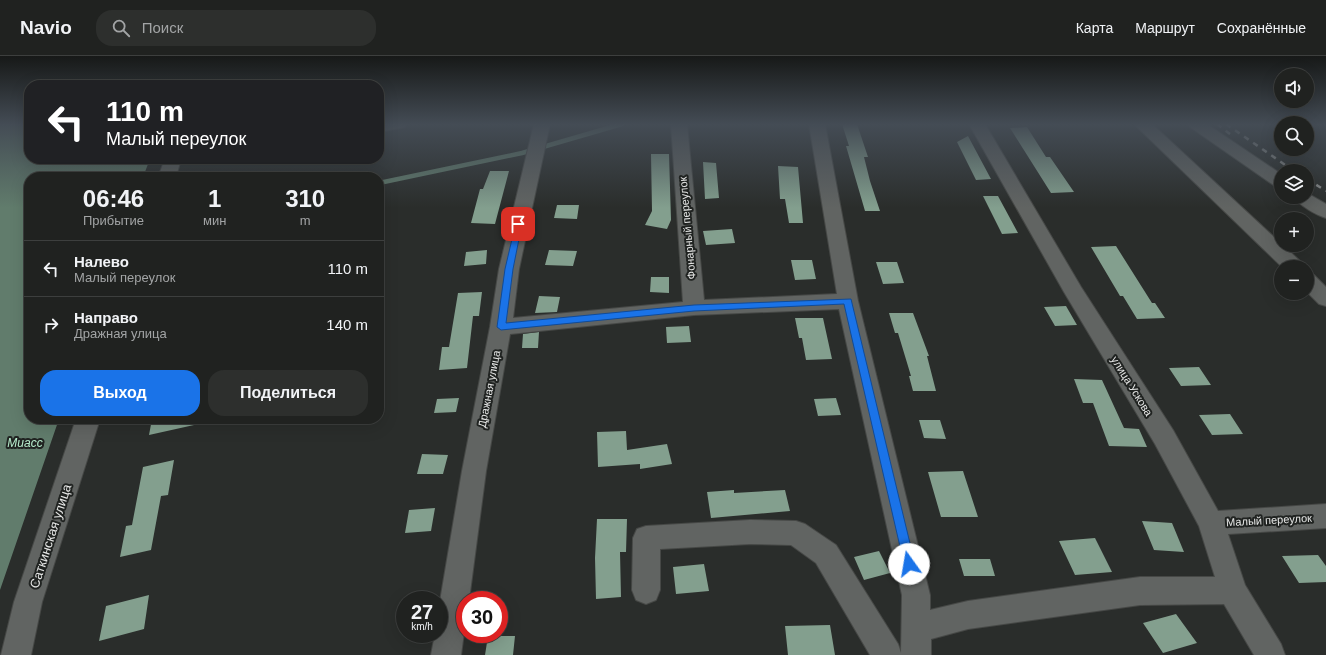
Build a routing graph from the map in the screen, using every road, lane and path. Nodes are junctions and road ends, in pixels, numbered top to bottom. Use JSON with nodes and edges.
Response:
{"nodes":[{"id":1,"x":536,"y":152,"type":"edge"},
{"id":2,"x":681,"y":152,"type":"edge"},
{"id":3,"x":822,"y":152,"type":"edge"},
{"id":4,"x":993,"y":152,"type":"edge"},
{"id":5,"x":1172,"y":152,"type":"edge"},
{"id":6,"x":1237,"y":152,"type":"edge"},
{"id":7,"x":1274,"y":177,"type":"edge"},
{"id":8,"x":1314,"y":204,"type":"edge"},
{"id":9,"x":1326,"y":212,"type":"edge"},
{"id":10,"x":1287,"y":260,"type":"edge"},
{"id":11,"x":1314,"y":287,"type":"edge"},
{"id":12,"x":1326,"y":299,"type":"edge"},
{"id":13,"x":848,"y":301,"type":"junction"},
{"id":14,"x":694,"y":308,"type":"junction"},
{"id":15,"x":501,"y":327,"type":"junction"},
{"id":16,"x":86,"y":424,"type":"edge"},
{"id":17,"x":1326,"y":516,"type":"edge"},
{"id":18,"x":1211,"y":523,"type":"junction"},
{"id":19,"x":646,"y":590,"type":"dead end"},
{"id":20,"x":1232,"y":590,"type":"junction"},
{"id":21,"x":916,"y":628,"type":"junction"},
{"id":22,"x":16,"y":655,"type":"edge"},
{"id":23,"x":446,"y":655,"type":"edge"},
{"id":24,"x":887,"y":655,"type":"edge"},
{"id":25,"x":916,"y":655,"type":"edge"},
{"id":26,"x":1270,"y":655,"type":"edge"}],
"edges":[{"from":1,"to":15,"type":"street","name":"Дражная улица"},
{"from":2,"to":14,"type":"street","name":"Фонарный переулок"},
{"from":3,"to":13,"type":"street"},
{"from":4,"to":18,"type":"street","name":"улица Ускова"},
{"from":5,"to":10,"type":"street"},
{"from":6,"to":7,"type":"street"},
{"from":8,"to":9,"type":"street"},
{"from":11,"to":12,"type":"street"},
{"from":13,"to":14,"type":"street"},
{"from":13,"to":21,"type":"street"},
{"from":14,"to":15,"type":"street"},
{"from":15,"to":23,"type":"street","name":"Дражная улица"},
{"from":16,"to":22,"type":"street","name":"Саткинская улица"},
{"from":17,"to":18,"type":"street","name":"Малый переулок"},
{"from":18,"to":20,"type":"street","name":"улица Ускова"},
{"from":19,"to":24,"type":"street"},
{"from":20,"to":21,"type":"street"},
{"from":20,"to":26,"type":"street","name":"улица Ускова"},
{"from":21,"to":25,"type":"street"}]}
